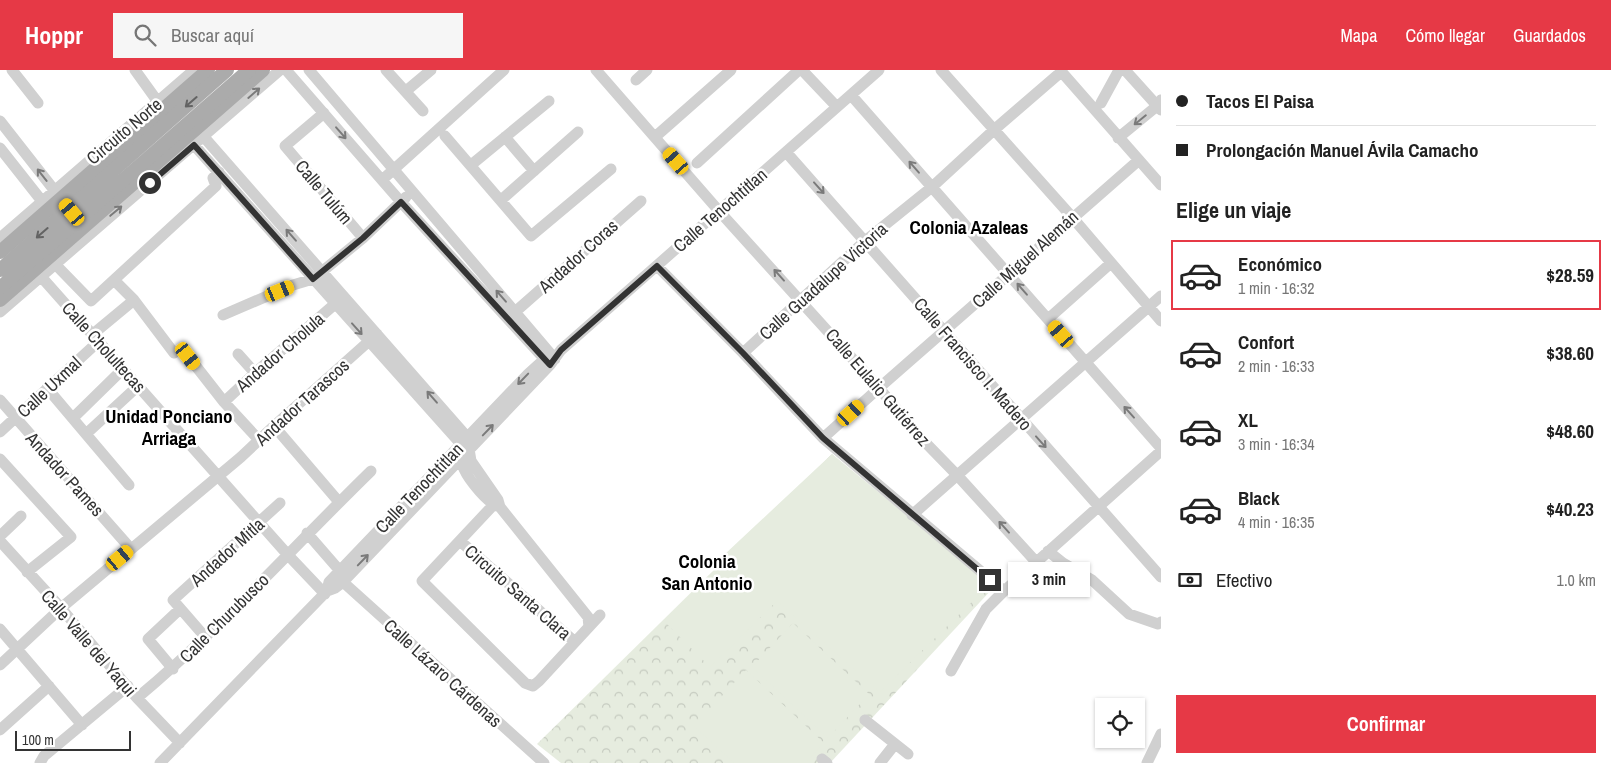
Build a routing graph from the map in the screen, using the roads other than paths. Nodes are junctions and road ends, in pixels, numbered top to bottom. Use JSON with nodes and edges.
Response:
{"nodes":[{"id":1,"x":12,"y":70,"type":"edge"},
{"id":2,"x":134,"y":70,"type":"edge"},
{"id":3,"x":194,"y":70,"type":"edge"},
{"id":4,"x":208,"y":70,"type":"edge"},
{"id":5,"x":227,"y":70,"type":"edge"},
{"id":6,"x":249,"y":70,"type":"edge"},
{"id":7,"x":263,"y":70,"type":"edge"},
{"id":8,"x":280,"y":70,"type":"edge"},
{"id":9,"x":286,"y":70,"type":"edge"},
{"id":10,"x":309,"y":70,"type":"edge"},
{"id":11,"x":386,"y":70,"type":"edge"},
{"id":12,"x":430,"y":70,"type":"edge"},
{"id":13,"x":504,"y":70,"type":"edge"},
{"id":14,"x":596,"y":70,"type":"edge"},
{"id":15,"x":648,"y":70,"type":"edge"},
{"id":16,"x":732,"y":70,"type":"edge"},
{"id":17,"x":801,"y":70,"type":"edge"},
{"id":18,"x":879,"y":70,"type":"edge"},
{"id":19,"x":941,"y":70,"type":"edge"},
{"id":20,"x":1119,"y":70,"type":"edge"},
{"id":21,"x":1125,"y":70,"type":"edge"},
{"id":22,"x":1061,"y":71,"type":"edge"},
{"id":23,"x":636,"y":80,"type":"dead end"},
{"id":24,"x":406,"y":91,"type":"junction"},
{"id":25,"x":851,"y":95,"type":"junction"},
{"id":26,"x":549,"y":101,"type":"dead end"},
{"id":27,"x":158,"y":102,"type":"junction"},
{"id":28,"x":38,"y":103,"type":"dead end"},
{"id":29,"x":1101,"y":103,"type":"dead end"},
{"id":30,"x":1160,"y":105,"type":"edge"},
{"id":31,"x":837,"y":107,"type":"junction"},
{"id":32,"x":423,"y":111,"type":"dead end"},
{"id":33,"x":324,"y":113,"type":"junction"},
{"id":34,"x":0,"y":121,"type":"edge"},
{"id":35,"x":995,"y":129,"type":"junction"},
{"id":36,"x":578,"y":132,"type":"dead end"},
{"id":37,"x":203,"y":136,"type":"junction"},
{"id":38,"x":445,"y":136,"type":"dead end"},
{"id":39,"x":505,"y":137,"type":"junction"},
{"id":40,"x":655,"y":138,"type":"junction"},
{"id":41,"x":1118,"y":138,"type":"junction"},
{"id":42,"x":194,"y":145,"type":"junction"},
{"id":43,"x":0,"y":148,"type":"edge"},
{"id":44,"x":786,"y":152,"type":"junction"},
{"id":45,"x":1139,"y":160,"type":"junction"},
{"id":46,"x":697,"y":163,"type":"dead end"},
{"id":47,"x":471,"y":165,"type":"junction"},
{"id":48,"x":394,"y":168,"type":"junction"},
{"id":49,"x":612,"y":168,"type":"dead end"},
{"id":50,"x":219,"y":172,"type":"junction"},
{"id":51,"x":534,"y":172,"type":"junction"},
{"id":52,"x":83,"y":178,"type":"junction"},
{"id":53,"x":382,"y":180,"type":"junction"},
{"id":54,"x":1161,"y":185,"type":"edge"},
{"id":55,"x":932,"y":187,"type":"junction"},
{"id":56,"x":413,"y":191,"type":"junction"},
{"id":57,"x":57,"y":194,"type":"junction"},
{"id":58,"x":501,"y":200,"type":"junction"},
{"id":59,"x":641,"y":201,"type":"dead end"},
{"id":60,"x":401,"y":202,"type":"junction"},
{"id":61,"x":45,"y":205,"type":"junction"},
{"id":62,"x":106,"y":206,"type":"junction"},
{"id":63,"x":719,"y":211,"type":"junction"},
{"id":64,"x":1072,"y":217,"type":"junction"},
{"id":65,"x":87,"y":229,"type":"junction"},
{"id":66,"x":5,"y":238,"type":"edge"},
{"id":67,"x":363,"y":238,"type":"junction"},
{"id":68,"x":75,"y":240,"type":"junction"},
{"id":69,"x":865,"y":241,"type":"junction"},
{"id":70,"x":0,"y":252,"type":"edge"},
{"id":71,"x":1111,"y":263,"type":"junction"},
{"id":72,"x":55,"y":264,"type":"junction"},
{"id":73,"x":474,"y":265,"type":"junction"},
{"id":74,"x":657,"y":266,"type":"junction"},
{"id":75,"x":0,"y":270,"type":"edge"},
{"id":76,"x":38,"y":272,"type":"junction"},
{"id":77,"x":323,"y":272,"type":"junction"},
{"id":78,"x":465,"y":273,"type":"junction"},
{"id":79,"x":1008,"y":274,"type":"junction"},
{"id":80,"x":313,"y":279,"type":"junction"},
{"id":81,"x":114,"y":280,"type":"junction"},
{"id":82,"x":0,"y":288,"type":"edge"},
{"id":83,"x":1161,"y":296,"type":"edge"},
{"id":84,"x":0,"y":300,"type":"edge"},
{"id":85,"x":134,"y":300,"type":"junction"},
{"id":86,"x":802,"y":300,"type":"junction"},
{"id":87,"x":335,"y":304,"type":"junction"},
{"id":88,"x":1148,"y":307,"type":"junction"},
{"id":89,"x":0,"y":312,"type":"edge"},
{"id":90,"x":515,"y":312,"type":"junction"},
{"id":91,"x":223,"y":315,"type":"dead end"},
{"id":92,"x":1048,"y":319,"type":"junction"},
{"id":93,"x":1161,"y":322,"type":"edge"},
{"id":94,"x":945,"y":330,"type":"junction"},
{"id":95,"x":96,"y":338,"type":"junction"},
{"id":96,"x":374,"y":338,"type":"junction"},
{"id":97,"x":174,"y":353,"type":"dead end"},
{"id":98,"x":743,"y":353,"type":"junction"},
{"id":99,"x":238,"y":354,"type":"dead end"},
{"id":100,"x":188,"y":356,"type":"dead end"},
{"id":101,"x":552,"y":357,"type":"junction"},
{"id":102,"x":1086,"y":363,"type":"junction"},
{"id":103,"x":123,"y":369,"type":"junction"},
{"id":104,"x":255,"y":373,"type":"junction"},
{"id":105,"x":138,"y":386,"type":"junction"},
{"id":106,"x":47,"y":388,"type":"junction"},
{"id":107,"x":879,"y":388,"type":"junction"},
{"id":108,"x":0,"y":400,"type":"edge"},
{"id":109,"x":224,"y":402,"type":"junction"},
{"id":110,"x":15,"y":418,"type":"junction"},
{"id":111,"x":73,"y":418,"type":"junction"},
{"id":112,"x":1020,"y":419,"type":"junction"},
{"id":113,"x":274,"y":426,"type":"junction"},
{"id":114,"x":0,"y":432,"type":"edge"},
{"id":115,"x":86,"y":434,"type":"junction"},
{"id":116,"x":823,"y":438,"type":"junction"},
{"id":117,"x":259,"y":440,"type":"junction"},
{"id":118,"x":465,"y":447,"type":"junction"},
{"id":119,"x":1161,"y":450,"type":"edge"},
{"id":120,"x":2,"y":464,"type":"edge"},
{"id":121,"x":371,"y":471,"type":"dead end"},
{"id":122,"x":958,"y":475,"type":"junction"},
{"id":123,"x":218,"y":476,"type":"junction"},
{"id":124,"x":129,"y":485,"type":"dead end"},
{"id":125,"x":339,"y":502,"type":"junction"},
{"id":126,"x":280,"y":503,"type":"dead end"},
{"id":127,"x":497,"y":504,"type":"junction"},
{"id":128,"x":1099,"y":506,"type":"junction"},
{"id":129,"x":912,"y":515,"type":"junction"},
{"id":130,"x":21,"y":516,"type":"dead end"},
{"id":131,"x":259,"y":522,"type":"junction"},
{"id":132,"x":307,"y":533,"type":"junction"},
{"id":133,"x":0,"y":536,"type":"edge"},
{"id":134,"x":0,"y":541,"type":"edge"},
{"id":135,"x":460,"y":541,"type":"junction"},
{"id":136,"x":131,"y":549,"type":"junction"},
{"id":137,"x":1048,"y":551,"type":"junction"},
{"id":138,"x":288,"y":555,"type":"junction"},
{"id":139,"x":1037,"y":563,"type":"junction"},
{"id":140,"x":27,"y":572,"type":"junction"},
{"id":141,"x":341,"y":576,"type":"junction"},
{"id":142,"x":1161,"y":577,"type":"edge"},
{"id":143,"x":1004,"y":591,"type":"junction"},
{"id":144,"x":326,"y":592,"type":"junction"},
{"id":145,"x":177,"y":605,"type":"junction"},
{"id":146,"x":61,"y":608,"type":"junction"},
{"id":147,"x":600,"y":616,"type":"dead end"},
{"id":148,"x":1161,"y":622,"type":"edge"},
{"id":149,"x":589,"y":626,"type":"junction"},
{"id":150,"x":0,"y":630,"type":"edge"},
{"id":151,"x":206,"y":638,"type":"junction"},
{"id":152,"x":575,"y":642,"type":"junction"},
{"id":153,"x":18,"y":650,"type":"junction"},
{"id":154,"x":0,"y":664,"type":"edge"},
{"id":155,"x":173,"y":668,"type":"junction"},
{"id":156,"x":951,"y":671,"type":"dead end"},
{"id":157,"x":49,"y":686,"type":"junction"},
{"id":158,"x":128,"y":686,"type":"junction"},
{"id":159,"x":138,"y":698,"type":"junction"},
{"id":160,"x":865,"y":720,"type":"dead end"},
{"id":161,"x":82,"y":725,"type":"junction"},
{"id":162,"x":0,"y":730,"type":"edge"},
{"id":163,"x":1161,"y":734,"type":"edge"},
{"id":164,"x":180,"y":743,"type":"junction"},
{"id":165,"x":895,"y":744,"type":"junction"},
{"id":166,"x":908,"y":754,"type":"dead end"},
{"id":167,"x":40,"y":763,"type":"edge"},
{"id":168,"x":160,"y":763,"type":"edge"},
{"id":169,"x":544,"y":763,"type":"edge"},
{"id":170,"x":880,"y":763,"type":"edge"},
{"id":171,"x":1147,"y":763,"type":"edge"}],
"edges":[{"from":1,"to":28,"type":"street"},
{"from":2,"to":27,"type":"street"},
{"from":3,"to":27,"type":"street","name":"Circuito Norte"},
{"from":4,"to":52,"type":"main road"},
{"from":5,"to":75,"type":"main road","one_way":true,"bridge":true},
{"from":6,"to":82,"type":"main road","bridge":true},
{"from":7,"to":62,"type":"main road"},
{"from":37,"to":8,"type":"street","one_way":true},
{"from":9,"to":33,"type":"street"},
{"from":10,"to":48,"type":"street"},
{"from":11,"to":24,"type":"street"},
{"from":12,"to":24,"type":"street"},
{"from":13,"to":48,"type":"street"},
{"from":14,"to":40,"type":"street","name":"Calle Eulalio Gutiérrez"},
{"from":15,"to":23,"type":"street"},
{"from":16,"to":40,"type":"street"},
{"from":17,"to":31,"type":"street"},
{"from":17,"to":46,"type":"street"},
{"from":18,"to":25,"type":"street","name":"Calle Tenochtitlan"},
{"from":19,"to":35,"type":"street"},
{"from":20,"to":29,"type":"street"},
{"from":21,"to":30,"type":"street"},
{"from":22,"to":35,"type":"street","name":"Calle Guadalupe Victoria"},
{"from":22,"to":41,"type":"street"},
{"from":24,"to":32,"type":"street"},
{"from":25,"to":31,"type":"street","name":"Calle Tenochtitlan"},
{"from":55,"to":25,"type":"street","one_way":true},
{"from":26,"to":39,"type":"street"},
{"from":27,"to":57,"type":"street","name":"Circuito Norte"},
{"from":30,"to":41,"type":"street","one_way":true},
{"from":31,"to":44,"type":"street","name":"Calle Tenochtitlan"},
{"from":33,"to":53,"type":"street","one_way":true},
{"from":33,"to":67,"type":"street","name":"Calle Tulúm"},
{"from":57,"to":34,"type":"street","one_way":true},
{"from":35,"to":55,"type":"street","name":"Calle Guadalupe Victoria"},
{"from":35,"to":64,"type":"street"},
{"from":36,"to":51,"type":"street"},
{"from":37,"to":42,"type":"street"},
{"from":77,"to":37,"type":"street","one_way":true},
{"from":38,"to":47,"type":"street"},
{"from":39,"to":47,"type":"street"},
{"from":39,"to":51,"type":"street"},
{"from":40,"to":63,"type":"street","name":"Calle Eulalio Gutiérrez"},
{"from":41,"to":45,"type":"street"},
{"from":42,"to":50,"type":"street"},
{"from":65,"to":42,"type":"street","one_way":true},
{"from":43,"to":61,"type":"street"},
{"from":44,"to":63,"type":"street","name":"Calle Tenochtitlan"},
{"from":44,"to":69,"type":"street","name":"Calle Francisco I. Madero","one_way":true},
{"from":45,"to":54,"type":"street"},
{"from":45,"to":64,"type":"street","name":"Calle Miguel Alemán"},
{"from":47,"to":58,"type":"street"},
{"from":48,"to":53,"type":"street"},
{"from":48,"to":56,"type":"street"},
{"from":49,"to":58,"type":"street"},
{"from":50,"to":80,"type":"street"},
{"from":50,"to":81,"type":"street"},
{"from":51,"to":58,"type":"street"},
{"from":52,"to":57,"type":"main road"},
{"from":52,"to":62,"type":"main road"},
{"from":53,"to":60,"type":"street"},
{"from":55,"to":69,"type":"street","name":"Calle Guadalupe Victoria"},
{"from":55,"to":79,"type":"street"},
{"from":56,"to":60,"type":"street"},
{"from":56,"to":73,"type":"street"},
{"from":57,"to":61,"type":"main road"},
{"from":57,"to":65,"type":"street"},
{"from":59,"to":90,"type":"street","name":"Andador Coras"},
{"from":60,"to":67,"type":"street"},
{"from":60,"to":78,"type":"street"},
{"from":61,"to":66,"type":"main road"},
{"from":61,"to":68,"type":"street"},
{"from":62,"to":65,"type":"main road"},
{"from":63,"to":74,"type":"street","name":"Calle Tenochtitlan"},
{"from":86,"to":63,"type":"street","name":"Calle Eulalio Gutiérrez","one_way":true},
{"from":64,"to":71,"type":"street"},
{"from":64,"to":79,"type":"street","name":"Calle Miguel Alemán"},
{"from":65,"to":68,"type":"main road"},
{"from":66,"to":70,"type":"main road"},
{"from":66,"to":76,"type":"street","name":"Calle Cholultecas"},
{"from":67,"to":77,"type":"street"},
{"from":68,"to":72,"type":"street"},
{"from":68,"to":76,"type":"main road"},
{"from":69,"to":86,"type":"street","name":"Calle Guadalupe Victoria"},
{"from":69,"to":94,"type":"street","name":"Calle Francisco I. Madero"},
{"from":71,"to":88,"type":"street"},
{"from":71,"to":92,"type":"street"},
{"from":72,"to":76,"type":"street"},
{"from":72,"to":81,"type":"street"},
{"from":73,"to":78,"type":"street"},
{"from":90,"to":73,"type":"street","one_way":true},
{"from":74,"to":98,"type":"street"},
{"from":74,"to":101,"type":"street","name":"Calle Tenochtitlan"},
{"from":76,"to":84,"type":"main road"},
{"from":76,"to":89,"type":"street"},
{"from":76,"to":95,"type":"street","name":"Calle Cholultecas"},
{"from":77,"to":80,"type":"street"},
{"from":77,"to":96,"type":"street"},
{"from":78,"to":101,"type":"street"},
{"from":92,"to":79,"type":"street","one_way":true},
{"from":79,"to":94,"type":"street","name":"Calle Miguel Alemán"},
{"from":80,"to":87,"type":"street"},
{"from":80,"to":91,"type":"street"},
{"from":81,"to":85,"type":"street"},
{"from":83,"to":88,"type":"street"},
{"from":85,"to":95,"type":"street","name":"Calle Uxmal"},
{"from":85,"to":97,"type":"street"},
{"from":86,"to":98,"type":"street","name":"Calle Guadalupe Victoria"},
{"from":86,"to":107,"type":"street","name":"Calle Eulalio Gutiérrez"},
{"from":87,"to":96,"type":"street","one_way":true},
{"from":87,"to":104,"type":"street","name":"Andador Cholula"},
{"from":88,"to":93,"type":"street"},
{"from":88,"to":102,"type":"street"},
{"from":90,"to":101,"type":"street"},
{"from":92,"to":102,"type":"street"},
{"from":94,"to":107,"type":"street","name":"Calle Miguel Alemán"},
{"from":94,"to":112,"type":"street","name":"Calle Francisco I. Madero"},
{"from":95,"to":103,"type":"street","name":"Calle Cholultecas"},
{"from":95,"to":106,"type":"street","name":"Calle Uxmal"},
{"from":96,"to":113,"type":"street","name":"Andador Tarascos"},
{"from":96,"to":118,"type":"street"},
{"from":98,"to":116,"type":"street"},
{"from":99,"to":104,"type":"street"},
{"from":100,"to":109,"type":"street"},
{"from":101,"to":118,"type":"street","name":"Calle Tenochtitlan"},
{"from":102,"to":112,"type":"street"},
{"from":119,"to":102,"type":"street","one_way":true},
{"from":103,"to":105,"type":"street","name":"Calle Cholultecas"},
{"from":103,"to":111,"type":"street"},
{"from":104,"to":109,"type":"street","name":"Andador Cholula"},
{"from":105,"to":115,"type":"street"},
{"from":105,"to":123,"type":"street","name":"Calle Cholultecas"},
{"from":106,"to":110,"type":"street","name":"Calle Uxmal"},
{"from":106,"to":111,"type":"street"},
{"from":107,"to":116,"type":"street","name":"Calle Miguel Alemán"},
{"from":107,"to":122,"type":"street","name":"Calle Eulalio Gutiérrez"},
{"from":108,"to":110,"type":"street","name":"Andador Pames"},
{"from":109,"to":117,"type":"street"},
{"from":110,"to":114,"type":"street","name":"Calle Uxmal"},
{"from":110,"to":136,"type":"street","name":"Andador Pames"},
{"from":111,"to":115,"type":"street"},
{"from":112,"to":122,"type":"street"},
{"from":112,"to":128,"type":"street","name":"Calle Francisco I. Madero","one_way":true},
{"from":113,"to":117,"type":"street","name":"Andador Tarascos"},
{"from":113,"to":125,"type":"street"},
{"from":115,"to":124,"type":"street"},
{"from":116,"to":129,"type":"street"},
{"from":117,"to":123,"type":"street","name":"Andador Tarascos"},
{"from":118,"to":127,"type":"street","name":"Circuito Santa Clara"},
{"from":118,"to":141,"type":"street","name":"Calle Tenochtitlan"},
{"from":119,"to":128,"type":"street"},
{"from":120,"to":140,"type":"street"},
{"from":121,"to":125,"type":"street","name":"Calle Churubusco"},
{"from":122,"to":129,"type":"street"},
{"from":139,"to":122,"type":"street","name":"Calle Eulalio Gutiérrez","one_way":true},
{"from":123,"to":131,"type":"street","name":"Calle Cholultecas"},
{"from":123,"to":136,"type":"street","name":"Andador Tarascos"},
{"from":125,"to":132,"type":"street","name":"Calle Churubusco"},
{"from":126,"to":131,"type":"street","name":"Andador Mitla"},
{"from":127,"to":135,"type":"street","name":"Circuito Santa Clara"},
{"from":127,"to":149,"type":"street","name":"Circuito Santa Clara"},
{"from":128,"to":137,"type":"street"},
{"from":128,"to":142,"type":"street","name":"Calle Francisco I. Madero"},
{"from":129,"to":143,"type":"street"},
{"from":130,"to":133,"type":"street"},
{"from":131,"to":138,"type":"street","name":"Calle Cholultecas"},
{"from":131,"to":145,"type":"street","name":"Andador Mitla"},
{"from":132,"to":138,"type":"street","name":"Calle Churubusco"},
{"from":132,"to":141,"type":"street","name":"Calle Lázaro Cárdenas"},
{"from":134,"to":140,"type":"street","name":"Calle Valle del Yaqui"},
{"from":135,"to":152,"type":"street","name":"Circuito Santa Clara"},
{"from":135,"to":152,"type":"street","name":"Circuito Santa Clara"},
{"from":136,"to":146,"type":"street","name":"Andador Tarascos"},
{"from":137,"to":139,"type":"street"},
{"from":137,"to":148,"type":"street"},
{"from":138,"to":144,"type":"street","name":"Calle Cholultecas"},
{"from":138,"to":151,"type":"street","name":"Calle Churubusco"},
{"from":139,"to":143,"type":"street"},
{"from":140,"to":146,"type":"street","name":"Calle Valle del Yaqui"},
{"from":141,"to":144,"type":"street","name":"Calle Tenochtitlan"},
{"from":141,"to":169,"type":"street","name":"Calle Lázaro Cárdenas"},
{"from":143,"to":156,"type":"street"},
{"from":144,"to":164,"type":"street","name":"Calle Tenochtitlan"},
{"from":145,"to":151,"type":"street"},
{"from":145,"to":155,"type":"street","name":"Andador Mitla"},
{"from":146,"to":153,"type":"street","name":"Andador Tarascos"},
{"from":146,"to":158,"type":"street","name":"Calle Valle del Yaqui"},
{"from":147,"to":149,"type":"street","name":"Circuito Santa Clara"},
{"from":149,"to":152,"type":"street","name":"Circuito Santa Clara"},
{"from":150,"to":153,"type":"street"},
{"from":151,"to":155,"type":"street","name":"Calle Churubusco"},
{"from":153,"to":154,"type":"street","name":"Andador Tarascos"},
{"from":153,"to":157,"type":"street"},
{"from":155,"to":159,"type":"street","name":"Calle Churubusco"},
{"from":157,"to":161,"type":"street"},
{"from":157,"to":162,"type":"street"},
{"from":158,"to":159,"type":"street","name":"Calle Valle del Yaqui"},
{"from":158,"to":161,"type":"street"},
{"from":159,"to":164,"type":"street","name":"Calle Valle del Yaqui"},
{"from":160,"to":165,"type":"street"},
{"from":161,"to":167,"type":"street"},
{"from":163,"to":171,"type":"street"},
{"from":164,"to":168,"type":"street","name":"Calle Tenochtitlan"},
{"from":165,"to":166,"type":"street"},
{"from":165,"to":170,"type":"street"}]}
